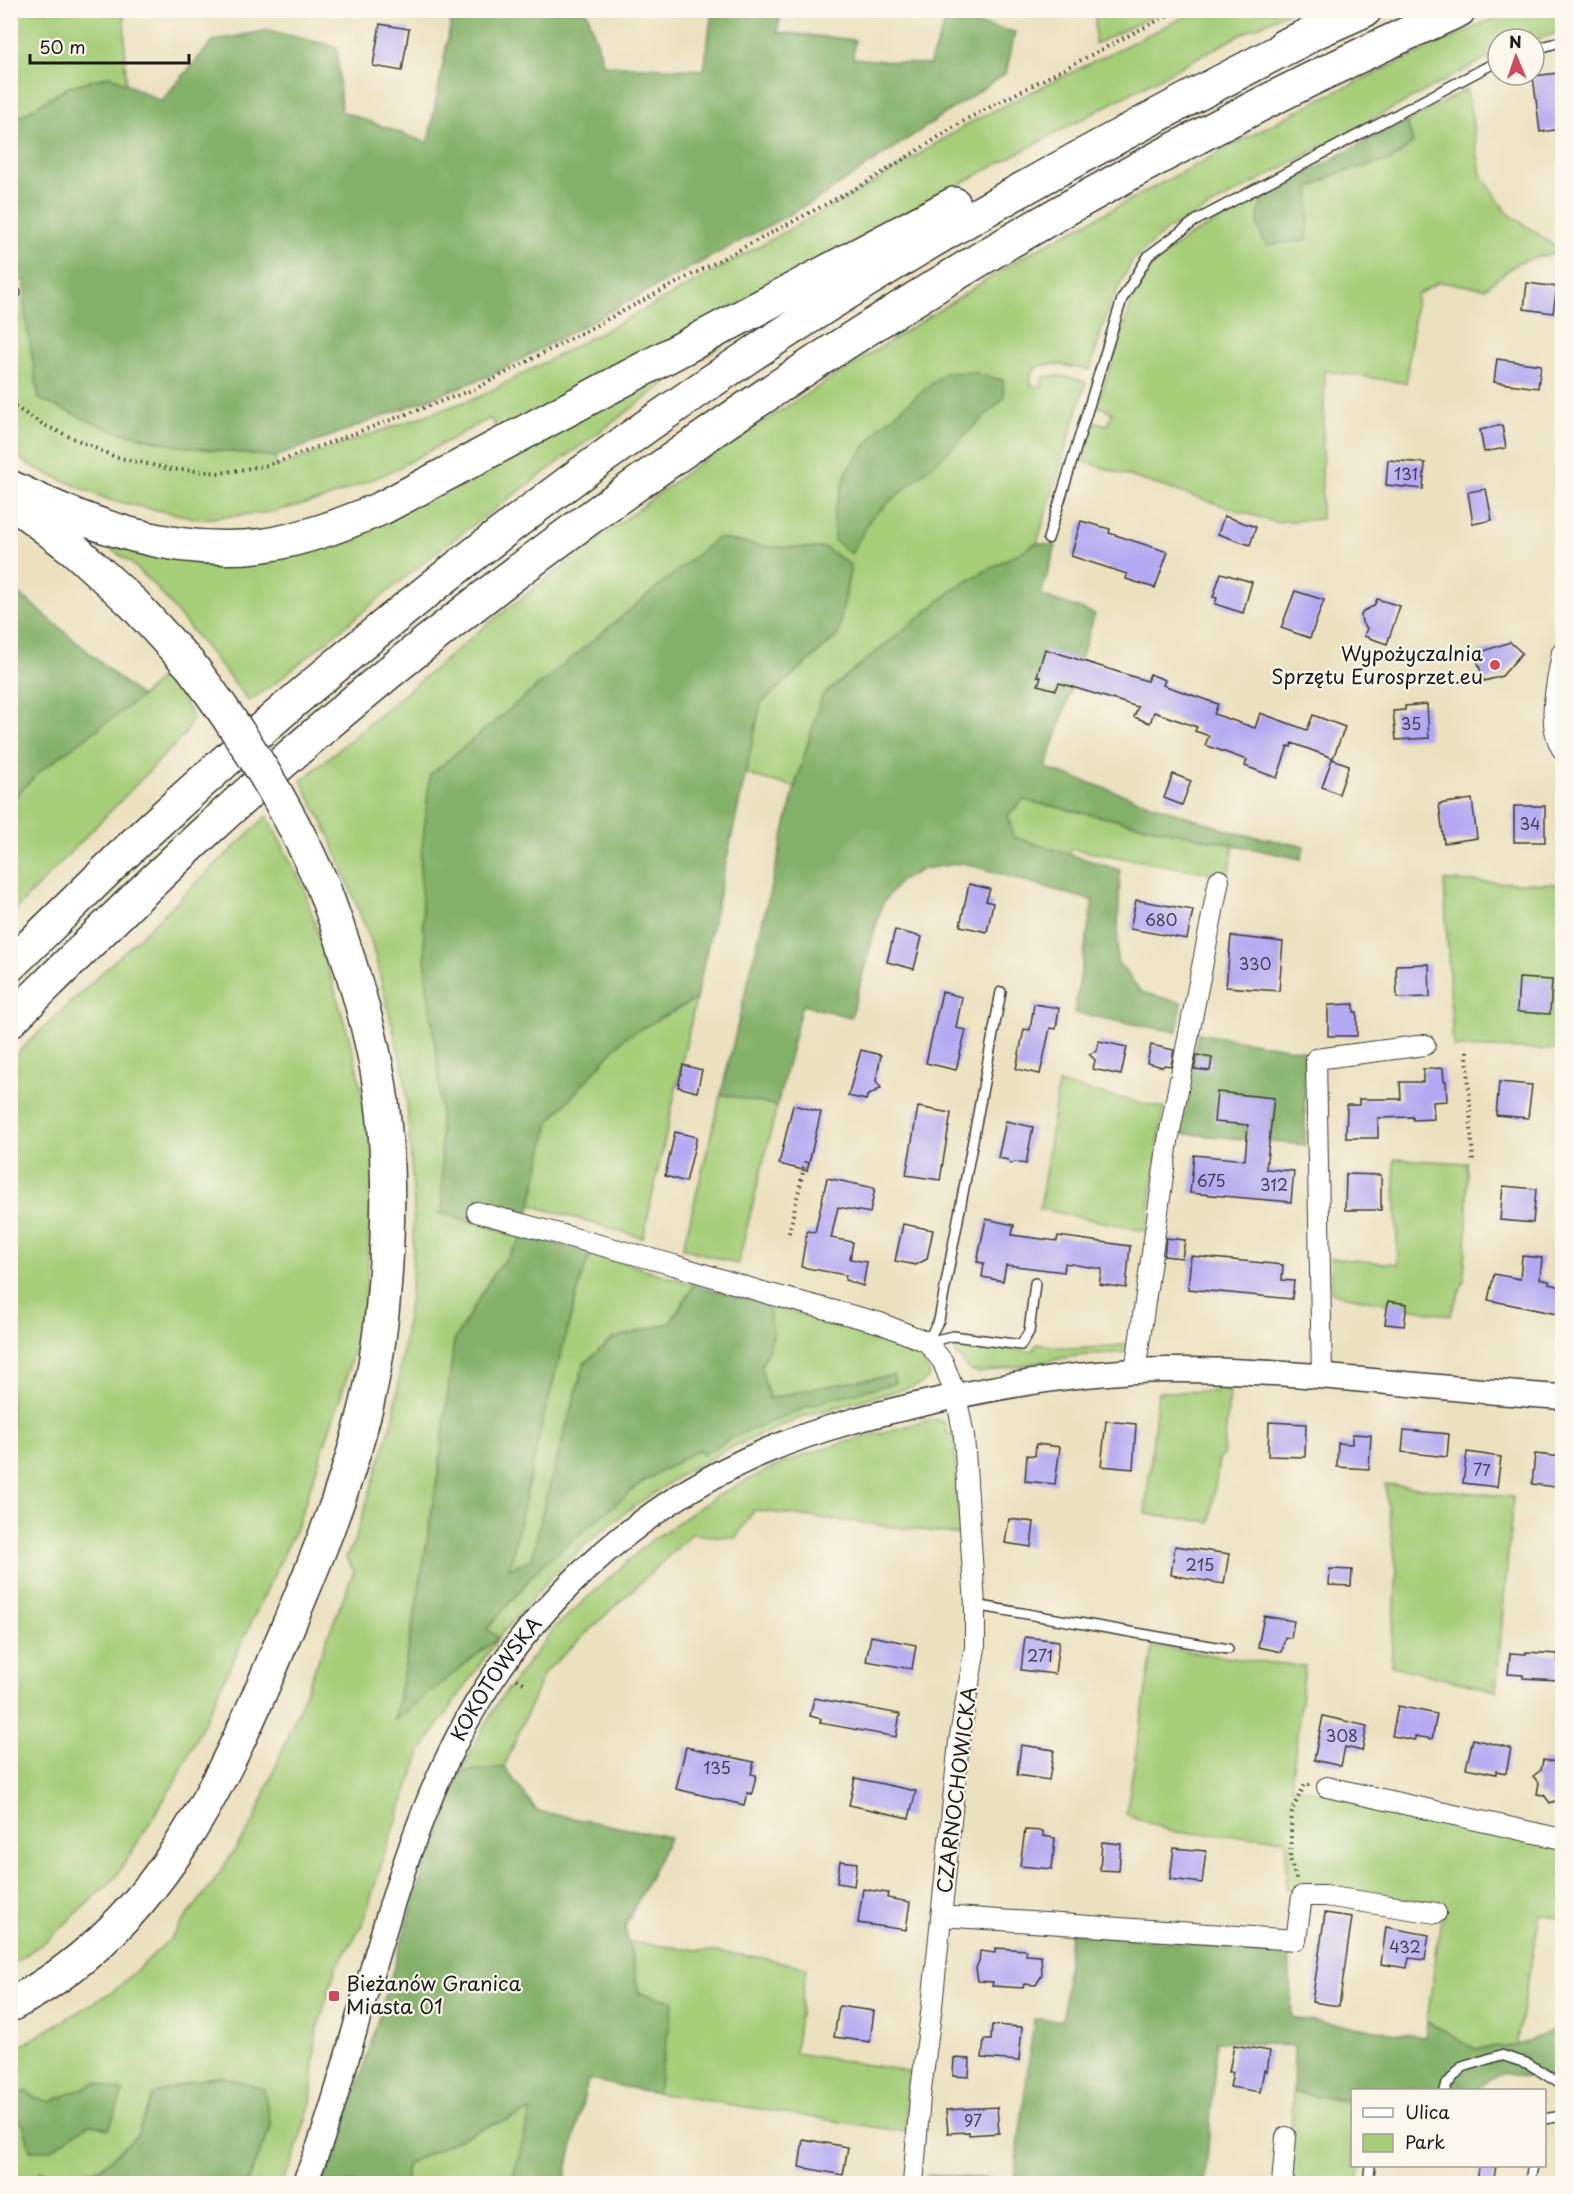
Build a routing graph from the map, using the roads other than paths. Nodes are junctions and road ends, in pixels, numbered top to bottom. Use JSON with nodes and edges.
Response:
{"nodes":[{"id":1,"x":1365,"y":10,"type":"edge"},
{"id":2,"x":1459,"y":10,"type":"edge"},
{"id":3,"x":1305,"y":38,"type":"junction"},
{"id":4,"x":1563,"y":41,"type":"edge"},
{"id":5,"x":1546,"y":46,"type":"edge"},
{"id":6,"x":1486,"y":67,"type":"edge"},
{"id":7,"x":10,"y":487,"type":"edge"},
{"id":8,"x":10,"y":502,"type":"edge"},
{"id":9,"x":1048,"y":539,"type":"dead end"},
{"id":10,"x":1563,"y":652,"type":"edge"},
{"id":11,"x":1563,"y":749,"type":"edge"},
{"id":12,"x":1219,"y":880,"type":"dead end"},
{"id":13,"x":10,"y":964,"type":"edge"},
{"id":14,"x":1001,"y":992,"type":"dead end"},
{"id":15,"x":10,"y":1022,"type":"edge"},
{"id":16,"x":1425,"y":1045,"type":"dead end"},
{"id":17,"x":477,"y":1212,"type":"dead end"},
{"id":18,"x":1035,"y":1283,"type":"dead end"},
{"id":19,"x":927,"y":1342,"type":"junction"},
{"id":20,"x":1134,"y":1372,"type":"junction"},
{"id":21,"x":1322,"y":1377,"type":"junction"},
{"id":22,"x":1563,"y":1397,"type":"edge"},
{"id":23,"x":949,"y":1398,"type":"junction"},
{"id":24,"x":975,"y":1605,"type":"junction"},
{"id":25,"x":1228,"y":1649,"type":"dead end"},
{"id":26,"x":1327,"y":1787,"type":"road end"},
{"id":27,"x":1563,"y":1839,"type":"edge"},
{"id":28,"x":1436,"y":1913,"type":"dead end"},
{"id":29,"x":941,"y":1916,"type":"junction"},
{"id":30,"x":10,"y":2005,"type":"edge"},
{"id":31,"x":1563,"y":2085,"type":"edge"},
{"id":32,"x":1446,"y":2089,"type":"edge"},
{"id":33,"x":1563,"y":2116,"type":"edge"},
{"id":34,"x":1546,"y":2119,"type":"edge"},
{"id":35,"x":1286,"y":2137,"type":"dead end"},
{"id":36,"x":1370,"y":2167,"type":"edge"},
{"id":37,"x":1533,"y":2167,"type":"edge"},
{"id":38,"x":304,"y":2184,"type":"edge"},
{"id":39,"x":914,"y":2184,"type":"edge"},
{"id":40,"x":1282,"y":2184,"type":"edge"},
{"id":41,"x":1368,"y":2184,"type":"edge"},
{"id":42,"x":1529,"y":2184,"type":"edge"}],
"edges":[{"from":1,"to":3,"type":"highway"},
{"from":2,"to":15,"type":"highway"},
{"from":3,"to":7,"type":"highway"},
{"from":3,"to":13,"type":"highway"},
{"from":4,"to":5,"type":"lane"},
{"from":6,"to":9,"type":"lane"},
{"from":8,"to":30,"type":"highway","bridge":true},
{"from":10,"to":11,"type":"street"},
{"from":12,"to":20,"type":"street"},
{"from":14,"to":19,"type":"lane"},
{"from":16,"to":21,"type":"street"},
{"from":17,"to":19,"type":"street"},
{"from":18,"to":19,"type":"lane"},
{"from":19,"to":23,"type":"street","name":"CZARNOCHOWICKA"},
{"from":20,"to":21,"type":"street","name":"KOKOTOWSKA"},
{"from":20,"to":23,"type":"street","name":"KOKOTOWSKA"},
{"from":21,"to":22,"type":"street","name":"KOKOTOWSKA"},
{"from":23,"to":24,"type":"street","name":"CZARNOCHOWICKA"},
{"from":23,"to":38,"type":"street","name":"KOKOTOWSKA"},
{"from":24,"to":25,"type":"lane"},
{"from":24,"to":29,"type":"street","name":"CZARNOCHOWICKA"},
{"from":26,"to":27,"type":"street"},
{"from":28,"to":29,"type":"street"},
{"from":29,"to":39,"type":"street","name":"CZARNOCHOWICKA"},
{"from":31,"to":32,"type":"lane"},
{"from":33,"to":34,"type":"lane"},
{"from":35,"to":40,"type":"street"},
{"from":36,"to":41,"type":"lane"},
{"from":37,"to":42,"type":"lane"}]}
